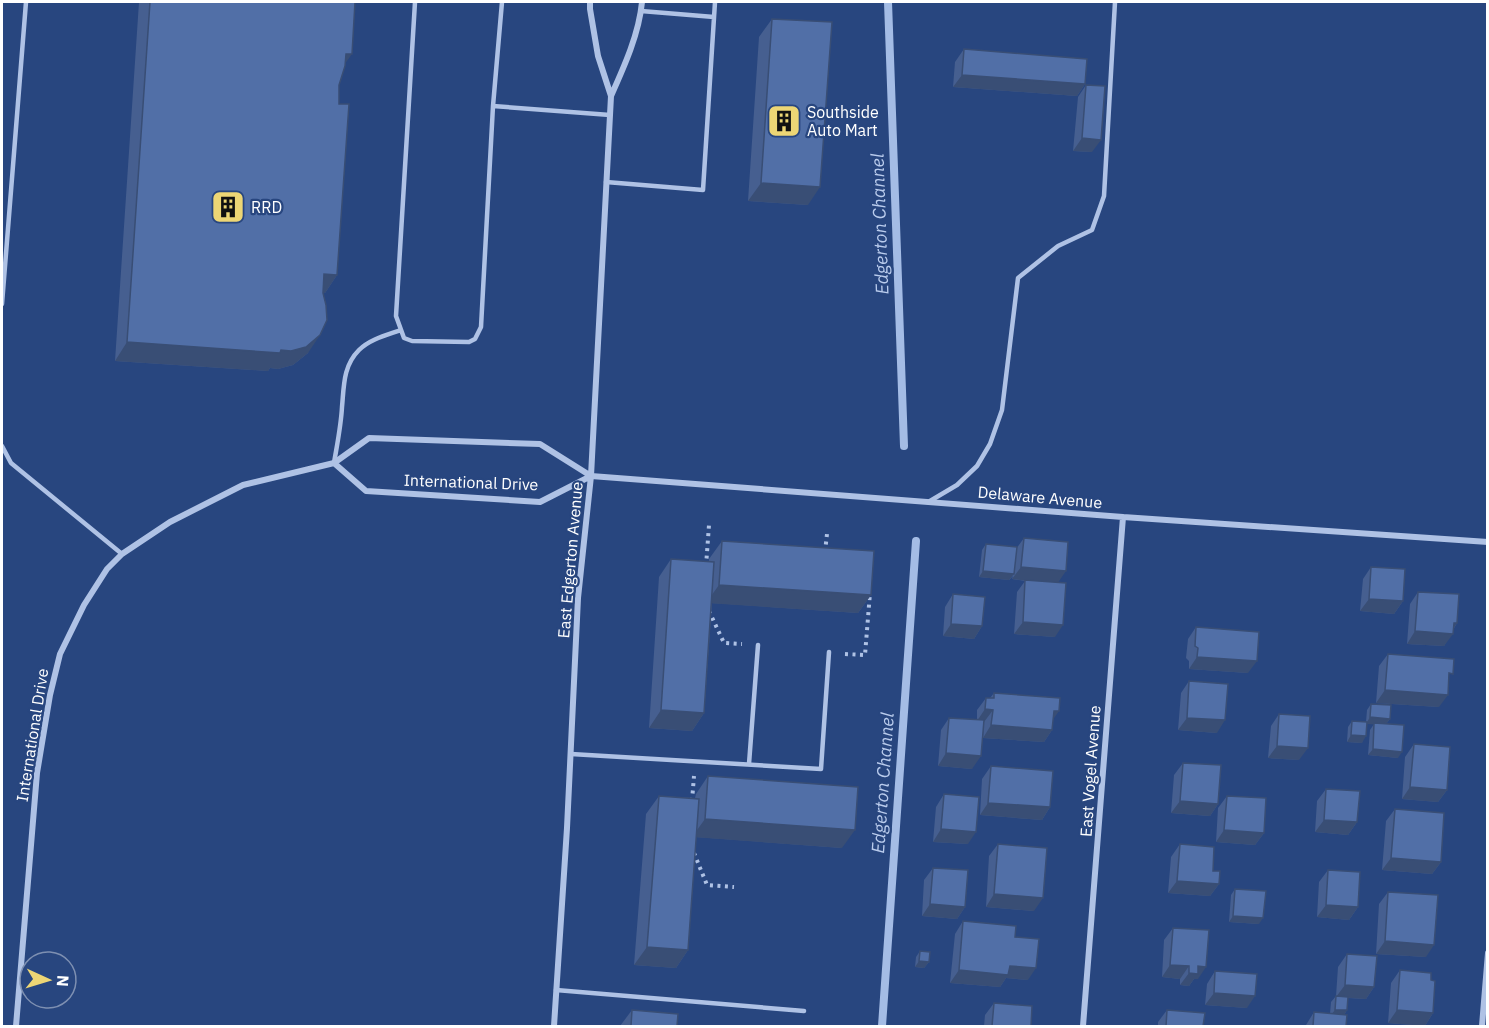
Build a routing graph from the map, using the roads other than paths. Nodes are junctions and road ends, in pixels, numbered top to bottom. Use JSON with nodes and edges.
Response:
{"nodes":[{"id":1,"x":26,"y":2,"type":"edge"},
{"id":2,"x":415,"y":2,"type":"edge"},
{"id":3,"x":502,"y":2,"type":"edge"},
{"id":4,"x":590,"y":2,"type":"edge"},
{"id":5,"x":642,"y":2,"type":"edge"},
{"id":6,"x":715,"y":2,"type":"edge"},
{"id":7,"x":1115,"y":2,"type":"edge"},
{"id":8,"x":641,"y":12,"type":"junction"},
{"id":9,"x":714,"y":17,"type":"junction"},
{"id":10,"x":611,"y":96,"type":"junction"},
{"id":11,"x":493,"y":106,"type":"junction"},
{"id":12,"x":610,"y":114,"type":"junction"},
{"id":13,"x":606,"y":182,"type":"junction"},
{"id":14,"x":2,"y":304,"type":"edge"},
{"id":15,"x":401,"y":330,"type":"junction"},
{"id":16,"x":2,"y":446,"type":"edge"},
{"id":17,"x":334,"y":463,"type":"junction"},
{"id":18,"x":591,"y":476,"type":"junction"},
{"id":19,"x":930,"y":501,"type":"junction"},
{"id":20,"x":1123,"y":517,"type":"junction"},
{"id":21,"x":1488,"y":542,"type":"edge"},
{"id":22,"x":122,"y":554,"type":"junction"},
{"id":23,"x":758,"y":645,"type":"dead end"},
{"id":24,"x":829,"y":652,"type":"dead end"},
{"id":25,"x":571,"y":754,"type":"junction"},
{"id":26,"x":749,"y":765,"type":"junction"},
{"id":27,"x":1488,"y":953,"type":"edge"},
{"id":28,"x":556,"y":990,"type":"junction"},
{"id":29,"x":804,"y":1011,"type":"dead end"},
{"id":30,"x":16,"y":1026,"type":"edge"},
{"id":31,"x":554,"y":1026,"type":"edge"},
{"id":32,"x":1083,"y":1026,"type":"edge"},
{"id":33,"x":1482,"y":1026,"type":"edge"}],
"edges":[{"from":1,"to":14,"type":"lane"},
{"from":2,"to":15,"type":"lane"},
{"from":3,"to":11,"type":"lane"},
{"from":4,"to":10,"type":"street","name":"East Edgerton Avenue"},
{"from":5,"to":8,"type":"street","name":"East Edgerton Avenue"},
{"from":6,"to":9,"type":"lane"},
{"from":7,"to":19,"type":"lane"},
{"from":8,"to":9,"type":"lane"},
{"from":8,"to":10,"type":"street","name":"East Edgerton Avenue"},
{"from":9,"to":13,"type":"lane"},
{"from":10,"to":12,"type":"street","name":"East Edgerton Avenue"},
{"from":11,"to":12,"type":"lane"},
{"from":11,"to":15,"type":"lane"},
{"from":12,"to":13,"type":"street","name":"East Edgerton Avenue"},
{"from":13,"to":18,"type":"street","name":"East Edgerton Avenue"},
{"from":15,"to":17,"type":"lane"},
{"from":16,"to":22,"type":"lane"},
{"from":17,"to":18,"type":"street","name":"International Drive"},
{"from":17,"to":18,"type":"street","name":"International Drive"},
{"from":17,"to":22,"type":"street","name":"International Drive"},
{"from":18,"to":19,"type":"street","name":"Delaware Avenue"},
{"from":18,"to":25,"type":"street","name":"East Edgerton Avenue"},
{"from":19,"to":20,"type":"street","name":"Delaware Avenue"},
{"from":20,"to":21,"type":"street","name":"Delaware Avenue"},
{"from":20,"to":32,"type":"street","name":"East Vogel Avenue"},
{"from":22,"to":30,"type":"street","name":"International Drive"},
{"from":23,"to":26,"type":"lane"},
{"from":24,"to":26,"type":"lane"},
{"from":25,"to":26,"type":"lane"},
{"from":25,"to":28,"type":"street","name":"East Edgerton Avenue"},
{"from":27,"to":33,"type":"street"},
{"from":28,"to":29,"type":"lane"},
{"from":28,"to":31,"type":"street","name":"East Edgerton Avenue"}]}
